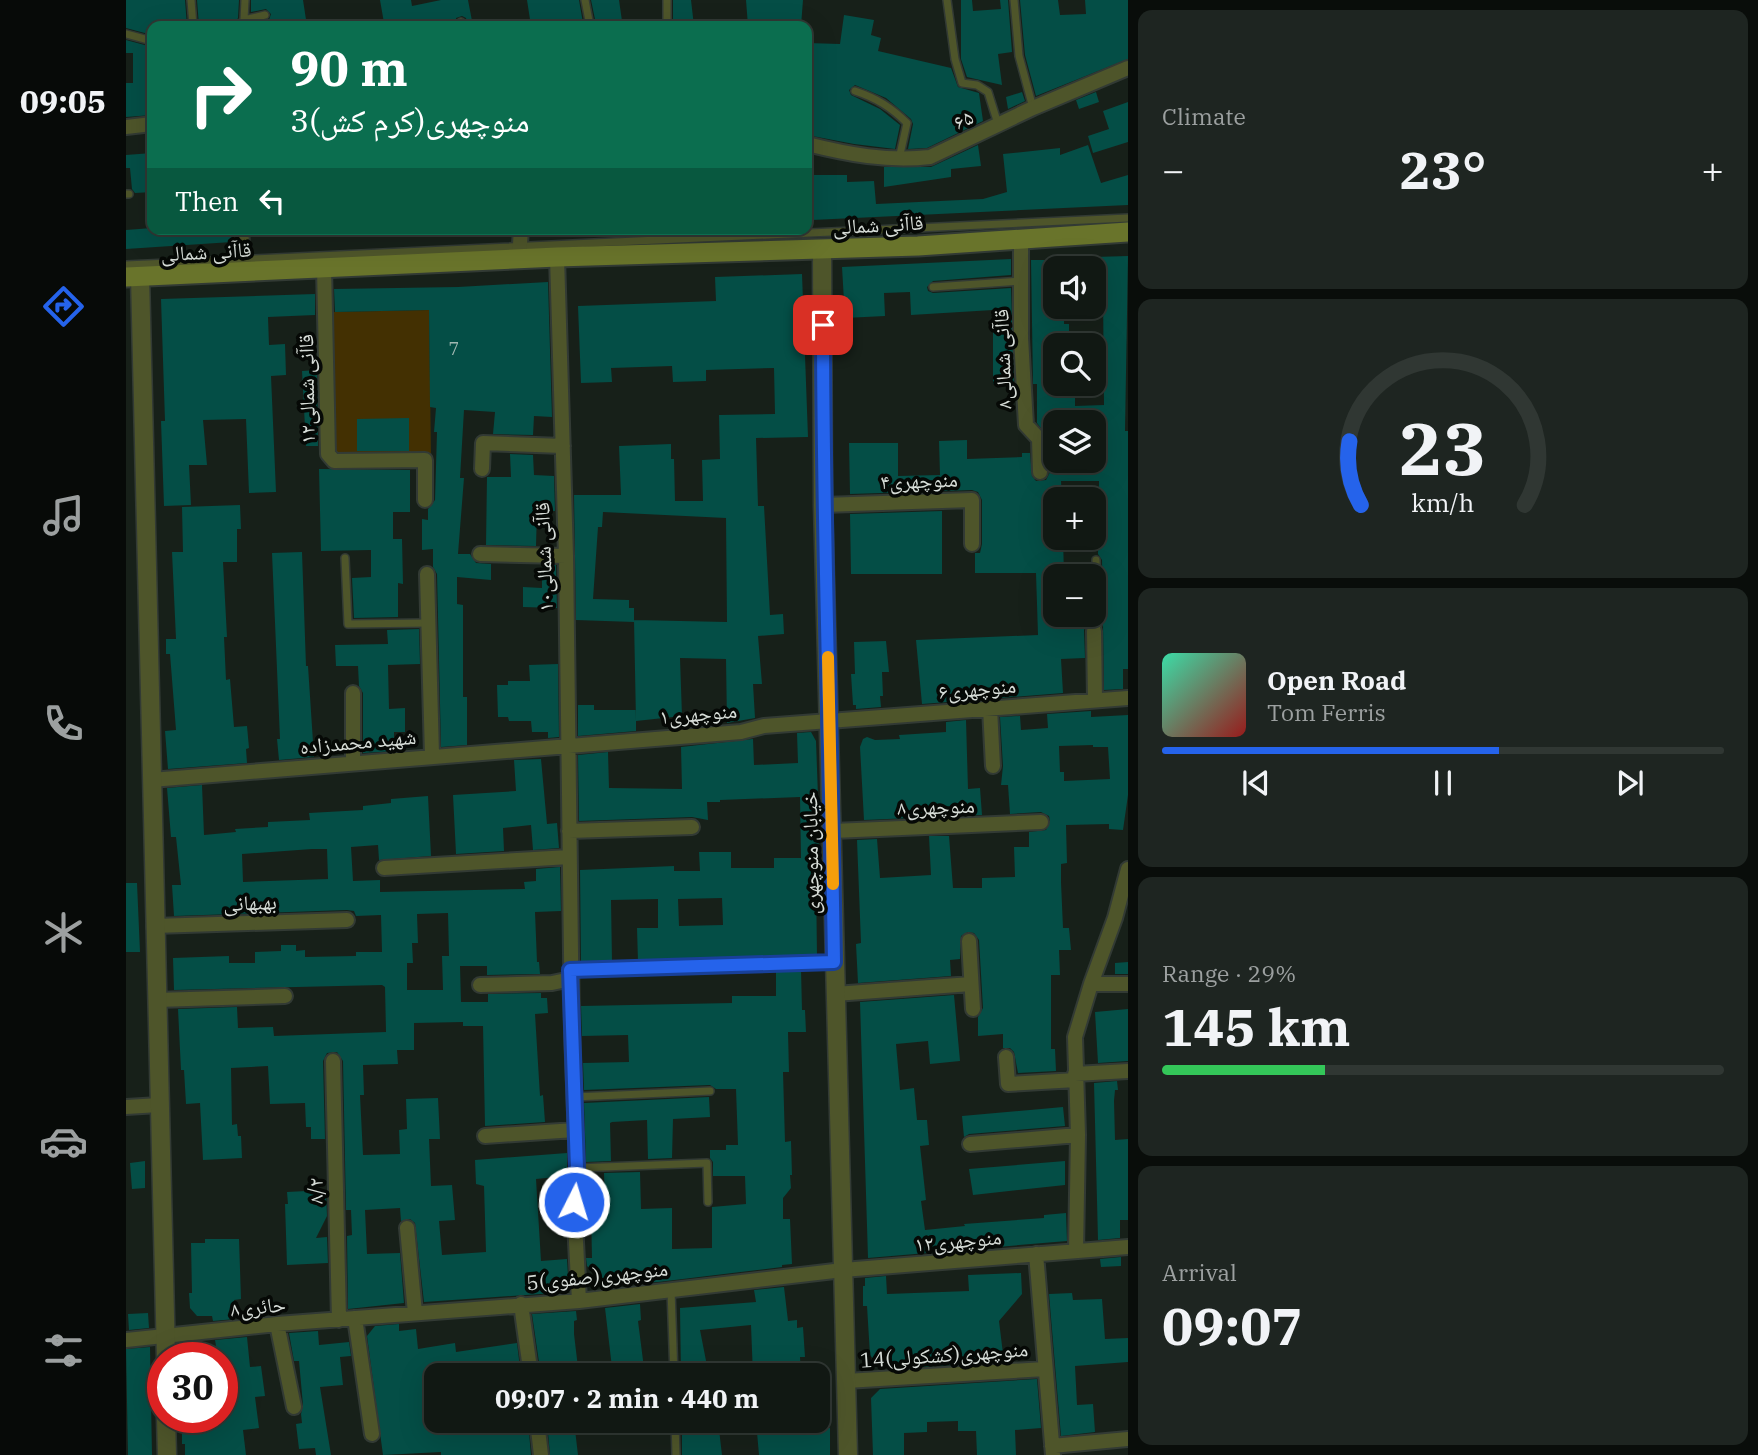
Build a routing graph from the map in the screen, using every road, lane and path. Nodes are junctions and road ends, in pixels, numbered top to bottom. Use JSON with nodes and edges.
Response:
{"nodes":[{"id":1,"x":191,"y":0,"type":"edge"},
{"id":2,"x":245,"y":0,"type":"edge"},
{"id":3,"x":585,"y":0,"type":"edge"},
{"id":4,"x":667,"y":0,"type":"edge"},
{"id":5,"x":947,"y":0,"type":"edge"},
{"id":6,"x":1014,"y":0,"type":"edge"},
{"id":7,"x":265,"y":15,"type":"dead end"},
{"id":8,"x":193,"y":21,"type":"edge"},
{"id":9,"x":241,"y":21,"type":"edge"},
{"id":10,"x":247,"y":21,"type":"edge"},
{"id":11,"x":589,"y":21,"type":"edge"},
{"id":12,"x":667,"y":21,"type":"edge"},
{"id":13,"x":126,"y":34,"type":"edge"},
{"id":14,"x":147,"y":40,"type":"edge"},
{"id":15,"x":1128,"y":68,"type":"edge"},
{"id":16,"x":855,"y":91,"type":"dead end"},
{"id":17,"x":1033,"y":108,"type":"junction"},
{"id":18,"x":147,"y":125,"type":"edge"},
{"id":19,"x":998,"y":126,"type":"junction"},
{"id":20,"x":126,"y":127,"type":"edge"},
{"id":21,"x":812,"y":145,"type":"edge"},
{"id":22,"x":900,"y":159,"type":"junction"},
{"id":23,"x":1128,"y":218,"type":"edge"},
{"id":24,"x":1128,"y":232,"type":"edge"},
{"id":25,"x":242,"y":235,"type":"edge"},
{"id":26,"x":520,"y":235,"type":"edge"},
{"id":27,"x":1021,"y":239,"type":"junction"},
{"id":28,"x":822,"y":250,"type":"junction"},
{"id":29,"x":519,"y":252,"type":"junction"},
{"id":30,"x":557,"y":257,"type":"junction"},
{"id":31,"x":244,"y":265,"type":"junction"},
{"id":32,"x":324,"y":267,"type":"junction"},
{"id":33,"x":131,"y":273,"type":"edge"},
{"id":34,"x":1021,"y":281,"type":"junction"},
{"id":35,"x":933,"y":287,"type":"dead end"},
{"id":36,"x":563,"y":446,"type":"junction"},
{"id":37,"x":482,"y":470,"type":"dead end"},
{"id":38,"x":1040,"y":472,"type":"dead end"},
{"id":39,"x":425,"y":500,"type":"dead end"},
{"id":40,"x":823,"y":505,"type":"junction"},
{"id":41,"x":972,"y":544,"type":"dead end"},
{"id":42,"x":480,"y":554,"type":"dead end"},
{"id":43,"x":566,"y":556,"type":"junction"},
{"id":44,"x":345,"y":558,"type":"dead end"},
{"id":45,"x":1096,"y":560,"type":"dead end"},
{"id":46,"x":428,"y":574,"type":"dead end"},
{"id":47,"x":428,"y":623,"type":"junction"},
{"id":48,"x":1094,"y":631,"type":"joint"},
{"id":49,"x":353,"y":693,"type":"dead end"},
{"id":50,"x":1128,"y":698,"type":"edge"},
{"id":51,"x":1095,"y":699,"type":"junction"},
{"id":52,"x":990,"y":708,"type":"junction"},
{"id":53,"x":830,"y":722,"type":"junction"},
{"id":54,"x":568,"y":746,"type":"junction"},
{"id":55,"x":432,"y":755,"type":"junction"},
{"id":56,"x":353,"y":763,"type":"junction"},
{"id":57,"x":993,"y":766,"type":"dead end"},
{"id":58,"x":151,"y":780,"type":"junction"},
{"id":59,"x":1041,"y":822,"type":"dead end"},
{"id":60,"x":692,"y":827,"type":"dead end"},
{"id":61,"x":569,"y":831,"type":"junction"},
{"id":62,"x":833,"y":831,"type":"junction"},
{"id":63,"x":569,"y":857,"type":"junction"},
{"id":64,"x":384,"y":868,"type":"dead end"},
{"id":65,"x":1128,"y":869,"type":"edge"},
{"id":66,"x":1122,"y":918,"type":"edge"},
{"id":67,"x":347,"y":920,"type":"dead end"},
{"id":68,"x":155,"y":926,"type":"junction"},
{"id":69,"x":969,"y":941,"type":"dead end"},
{"id":70,"x":834,"y":962,"type":"junction"},
{"id":71,"x":570,"y":974,"type":"junction"},
{"id":72,"x":971,"y":984,"type":"junction"},
{"id":73,"x":1091,"y":984,"type":"junction"},
{"id":74,"x":1128,"y":984,"type":"edge"},
{"id":75,"x":480,"y":985,"type":"dead end"},
{"id":76,"x":835,"y":994,"type":"junction"},
{"id":77,"x":285,"y":996,"type":"dead end"},
{"id":78,"x":156,"y":1000,"type":"junction"},
{"id":79,"x":973,"y":1009,"type":"dead end"},
{"id":80,"x":1006,"y":1057,"type":"dead end"},
{"id":81,"x":333,"y":1061,"type":"dead end"},
{"id":82,"x":1128,"y":1071,"type":"edge"},
{"id":83,"x":1076,"y":1077,"type":"junction"},
{"id":84,"x":710,"y":1091,"type":"dead end"},
{"id":85,"x":574,"y":1097,"type":"junction"},
{"id":86,"x":159,"y":1105,"type":"junction"},
{"id":87,"x":126,"y":1107,"type":"edge"},
{"id":88,"x":575,"y":1130,"type":"junction"},
{"id":89,"x":1078,"y":1135,"type":"junction"},
{"id":90,"x":485,"y":1136,"type":"dead end"},
{"id":91,"x":970,"y":1144,"type":"dead end"},
{"id":92,"x":577,"y":1168,"type":"junction"},
{"id":93,"x":708,"y":1202,"type":"dead end"},
{"id":94,"x":407,"y":1228,"type":"dead end"},
{"id":95,"x":1128,"y":1247,"type":"edge"},
{"id":96,"x":1076,"y":1251,"type":"junction"},
{"id":97,"x":1036,"y":1254,"type":"junction"},
{"id":98,"x":843,"y":1270,"type":"junction"},
{"id":99,"x":671,"y":1289,"type":"junction"},
{"id":100,"x":579,"y":1301,"type":"junction"},
{"id":101,"x":521,"y":1304,"type":"junction"},
{"id":102,"x":415,"y":1313,"type":"junction"},
{"id":103,"x":355,"y":1318,"type":"junction"},
{"id":104,"x":339,"y":1320,"type":"junction"},
{"id":105,"x":277,"y":1324,"type":"junction"},
{"id":106,"x":166,"y":1337,"type":"junction"},
{"id":107,"x":126,"y":1340,"type":"edge"},
{"id":108,"x":166,"y":1342,"type":"edge"},
{"id":109,"x":529,"y":1363,"type":"edge"},
{"id":110,"x":674,"y":1363,"type":"edge"},
{"id":111,"x":1045,"y":1369,"type":"junction"},
{"id":112,"x":846,"y":1381,"type":"junction"},
{"id":113,"x":294,"y":1407,"type":"dead end"},
{"id":114,"x":166,"y":1433,"type":"edge"},
{"id":115,"x":538,"y":1433,"type":"edge"},
{"id":116,"x":676,"y":1433,"type":"edge"},
{"id":117,"x":372,"y":1434,"type":"dead end"},
{"id":118,"x":1128,"y":1439,"type":"edge"},
{"id":119,"x":1052,"y":1450,"type":"edge"},
{"id":120,"x":167,"y":1455,"type":"edge"},
{"id":121,"x":541,"y":1455,"type":"edge"},
{"id":122,"x":677,"y":1455,"type":"edge"},
{"id":123,"x":848,"y":1455,"type":"edge"}],
"edges":[{"from":1,"to":8,"type":"lane"},
{"from":2,"to":9,"type":"lane"},
{"from":3,"to":11,"type":"lane"},
{"from":4,"to":12,"type":"lane"},
{"from":5,"to":19,"type":"lane"},
{"from":6,"to":17,"type":"lane"},
{"from":7,"to":10,"type":"lane"},
{"from":13,"to":14,"type":"lane"},
{"from":15,"to":17,"type":"street","name":"۶۵"},
{"from":16,"to":22,"type":"lane"},
{"from":17,"to":19,"type":"street","name":"۶۵"},
{"from":18,"to":20,"type":"street"},
{"from":19,"to":22,"type":"street","name":"۶۵"},
{"from":21,"to":22,"type":"street","name":"۶۵"},
{"from":23,"to":29,"type":"lane"},
{"from":24,"to":27,"type":"main road","name":"قاآنی شمالی"},
{"from":25,"to":31,"type":"street"},
{"from":26,"to":29,"type":"street"},
{"from":27,"to":28,"type":"main road","name":"قاآنی شمالی"},
{"from":27,"to":34,"type":"street","name":"قاآنی شمالی۸"},
{"from":28,"to":30,"type":"main road","name":"قاآنی شمالی"},
{"from":28,"to":40,"type":"street","name":"خیابان منوچهری"},
{"from":29,"to":30,"type":"main road","name":"قاآنی شمالی"},
{"from":29,"to":31,"type":"lane"},
{"from":29,"to":32,"type":"main road","name":"قاآنی شمالی"},
{"from":30,"to":36,"type":"street","name":"قاآنی شمالی۱۰"},
{"from":31,"to":32,"type":"main road","name":"قاآنی شمالی"},
{"from":31,"to":33,"type":"main road","name":"قاآنی شمالی"},
{"from":32,"to":39,"type":"street","name":"قاآنی شمالی۱۲"},
{"from":33,"to":58,"type":"street"},
{"from":34,"to":35,"type":"lane"},
{"from":34,"to":38,"type":"street","name":"قاآنی شمالی۸"},
{"from":36,"to":37,"type":"street"},
{"from":36,"to":43,"type":"street","name":"قاآنی شمالی۱۰"},
{"from":40,"to":41,"type":"street","name":"منوچهری۴"},
{"from":40,"to":53,"type":"street","name":"خیابان منوچهری"},
{"from":42,"to":43,"type":"street"},
{"from":43,"to":54,"type":"street","name":"قاآنی شمالی۱۰"},
{"from":44,"to":47,"type":"lane"},
{"from":45,"to":48,"type":"lane"},
{"from":46,"to":47,"type":"street"},
{"from":47,"to":55,"type":"street"},
{"from":48,"to":51,"type":"street"},
{"from":49,"to":56,"type":"street"},
{"from":50,"to":51,"type":"street","name":"منوچهری۶"},
{"from":51,"to":52,"type":"street","name":"منوچهری۶"},
{"from":52,"to":53,"type":"street","name":"منوچهری۶"},
{"from":52,"to":57,"type":"street"},
{"from":53,"to":54,"type":"street","name":"منوچهری۱"},
{"from":53,"to":62,"type":"street","name":"خیابان منوچهری"},
{"from":54,"to":55,"type":"street","name":"شهید محمدزاده"},
{"from":54,"to":61,"type":"street","name":"قاآنی شمالی۱۰"},
{"from":55,"to":56,"type":"street","name":"شهید محمدزاده"},
{"from":56,"to":58,"type":"street","name":"شهید محمدزاده"},
{"from":58,"to":68,"type":"street"},
{"from":59,"to":62,"type":"street","name":"منوچهری۸"},
{"from":60,"to":61,"type":"street"},
{"from":61,"to":63,"type":"street","name":"قاآنی شمالی۱۰"},
{"from":62,"to":70,"type":"street","name":"خیابان منوچهری"},
{"from":63,"to":64,"type":"street"},
{"from":63,"to":71,"type":"street","name":"قاآنی شمالی۱۰"},
{"from":65,"to":66,"type":"street"},
{"from":66,"to":73,"type":"street"},
{"from":67,"to":68,"type":"street","name":"بهبهانی"},
{"from":68,"to":78,"type":"street"},
{"from":69,"to":72,"type":"street"},
{"from":70,"to":71,"type":"lane"},
{"from":70,"to":76,"type":"street","name":"خیابان منوچهری"},
{"from":71,"to":75,"type":"street"},
{"from":71,"to":85,"type":"street","name":"قاآنی شمالی۱۰"},
{"from":72,"to":76,"type":"street"},
{"from":72,"to":79,"type":"street"},
{"from":73,"to":74,"type":"street"},
{"from":73,"to":83,"type":"street"},
{"from":76,"to":98,"type":"street","name":"خیابان منوچهری"},
{"from":77,"to":78,"type":"street"},
{"from":78,"to":86,"type":"street"},
{"from":80,"to":83,"type":"street"},
{"from":81,"to":104,"type":"street","name":"۸/۲"},
{"from":82,"to":83,"type":"street"},
{"from":83,"to":89,"type":"street"},
{"from":84,"to":85,"type":"lane"},
{"from":85,"to":88,"type":"street","name":"قاآنی شمالی۱۰"},
{"from":86,"to":87,"type":"street"},
{"from":86,"to":106,"type":"street"},
{"from":88,"to":90,"type":"street"},
{"from":88,"to":92,"type":"street","name":"قاآنی شمالی۱۰"},
{"from":89,"to":91,"type":"street"},
{"from":89,"to":96,"type":"street"},
{"from":92,"to":93,"type":"lane"},
{"from":92,"to":100,"type":"street","name":"قاآنی شمالی۱۰"},
{"from":94,"to":102,"type":"street"},
{"from":95,"to":96,"type":"street","name":"منوچهری۱۲"},
{"from":96,"to":97,"type":"street","name":"منوچهری۱۲"},
{"from":97,"to":98,"type":"street","name":"منوچهری۱۲"},
{"from":97,"to":111,"type":"street"},
{"from":98,"to":99,"type":"street","name":"5منوچهری(صفوی)"},
{"from":98,"to":112,"type":"street","name":"خیابان منوچهری"},
{"from":99,"to":100,"type":"street","name":"5منوچهری(صفوی)"},
{"from":99,"to":110,"type":"lane"},
{"from":100,"to":101,"type":"street","name":"5منوچهری(صفوی)"},
{"from":101,"to":102,"type":"street","name":"5منوچهری(صفوی)"},
{"from":101,"to":109,"type":"street"},
{"from":102,"to":103,"type":"street","name":"5منوچهری(صفوی)"},
{"from":103,"to":104,"type":"street","name":"حائری۸"},
{"from":103,"to":117,"type":"street"},
{"from":104,"to":105,"type":"street","name":"حائری۸"},
{"from":105,"to":106,"type":"street","name":"حائری۸"},
{"from":105,"to":113,"type":"street"},
{"from":106,"to":107,"type":"street","name":"حائری۸"},
{"from":106,"to":108,"type":"street"},
{"from":111,"to":112,"type":"street","name":"14منوچهری(کشکولی)"},
{"from":111,"to":119,"type":"street"},
{"from":112,"to":123,"type":"street","name":"خیابان منوچهری"},
{"from":114,"to":120,"type":"street"},
{"from":115,"to":121,"type":"street"},
{"from":116,"to":122,"type":"lane"},
{"from":118,"to":119,"type":"street"}]}
